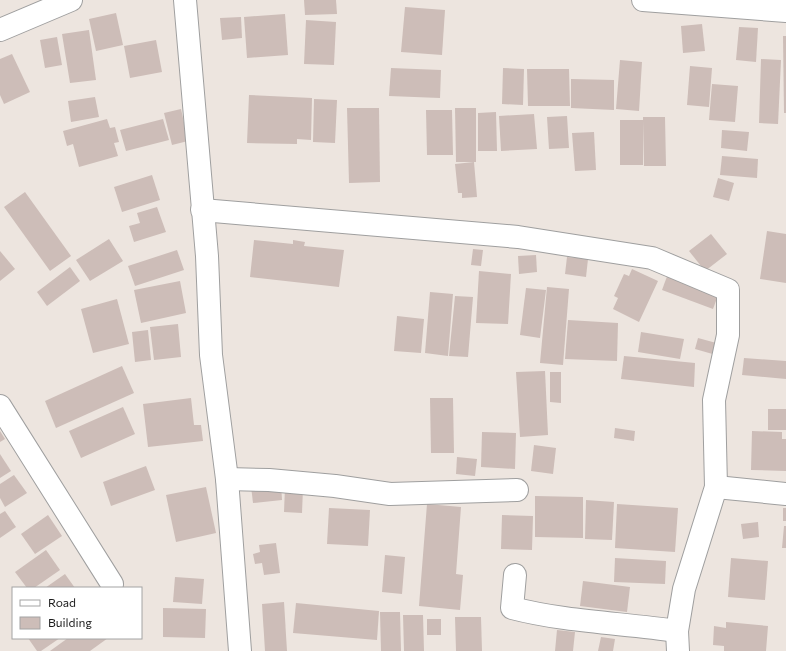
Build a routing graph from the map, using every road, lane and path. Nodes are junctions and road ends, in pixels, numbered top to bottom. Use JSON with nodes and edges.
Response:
{"nodes":[{"id":1,"x":71,"y":0,"type":"edge"},
{"id":2,"x":185,"y":0,"type":"edge"},
{"id":3,"x":643,"y":0,"type":"edge"},
{"id":4,"x":786,"y":12,"type":"edge"},
{"id":5,"x":0,"y":30,"type":"edge"},
{"id":6,"x":202,"y":210,"type":"junction"},
{"id":7,"x":0,"y":406,"type":"edge"},
{"id":8,"x":227,"y":479,"type":"junction"},
{"id":9,"x":716,"y":486,"type":"junction"},
{"id":10,"x":517,"y":490,"type":"dead end"},
{"id":11,"x":786,"y":494,"type":"edge"},
{"id":12,"x":515,"y":575,"type":"dead end"},
{"id":13,"x":112,"y":584,"type":"dead end"},
{"id":14,"x":678,"y":641,"type":"edge"},
{"id":15,"x":240,"y":651,"type":"edge"}],
"edges":[{"from":1,"to":5,"type":"street"},
{"from":2,"to":6,"type":"street"},
{"from":3,"to":4,"type":"street"},
{"from":6,"to":8,"type":"street"},
{"from":6,"to":9,"type":"street"},
{"from":7,"to":13,"type":"street"},
{"from":8,"to":10,"type":"street"},
{"from":8,"to":15,"type":"street"},
{"from":9,"to":11,"type":"street"},
{"from":9,"to":14,"type":"street"},
{"from":12,"to":14,"type":"street"}]}
